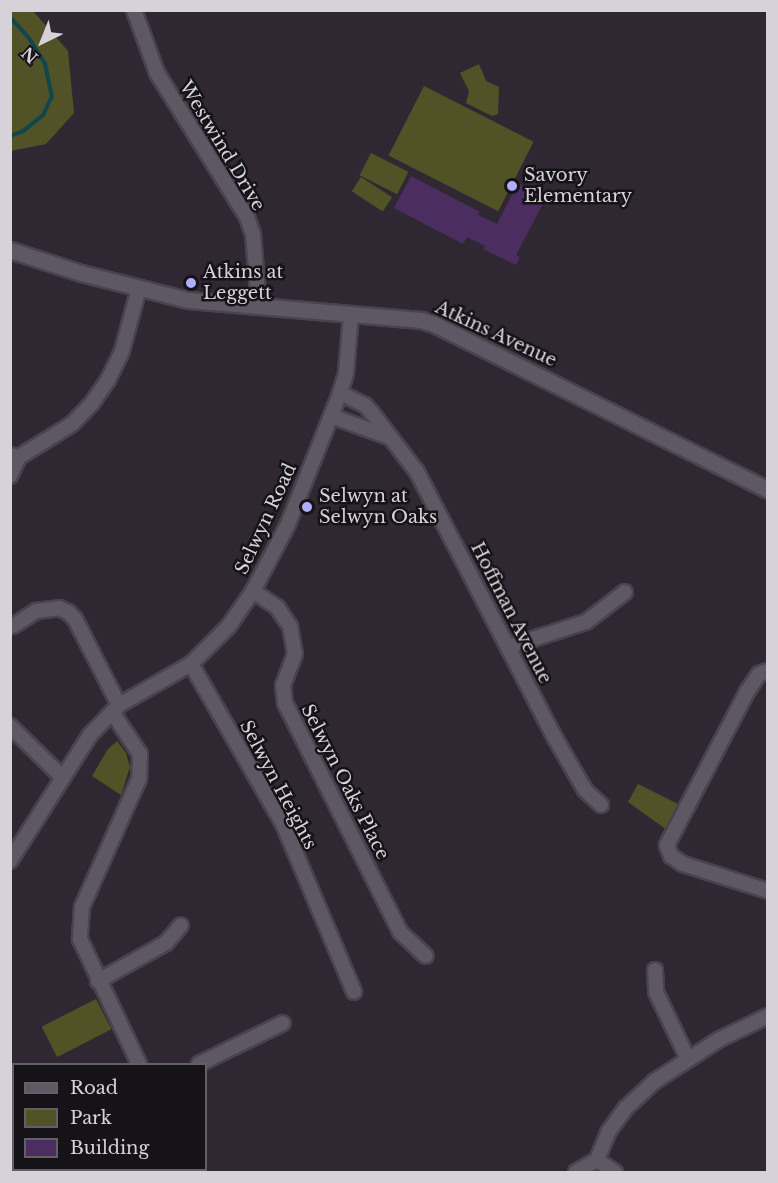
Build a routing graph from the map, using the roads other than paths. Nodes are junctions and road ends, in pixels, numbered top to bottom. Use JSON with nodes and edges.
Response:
{"nodes":[{"id":1,"x":134,"y":10,"type":"edge"},
{"id":2,"x":10,"y":250,"type":"edge"},
{"id":3,"x":138,"y":288,"type":"junction"},
{"id":4,"x":259,"y":306,"type":"junction"},
{"id":5,"x":351,"y":315,"type":"junction"},
{"id":6,"x":339,"y":393,"type":"junction"},
{"id":7,"x":331,"y":416,"type":"junction"},
{"id":8,"x":389,"y":437,"type":"junction"},
{"id":9,"x":15,"y":456,"type":"edge"},
{"id":10,"x":10,"y":476,"type":"edge"},
{"id":11,"x":768,"y":490,"type":"edge"},
{"id":12,"x":253,"y":591,"type":"junction"},
{"id":13,"x":625,"y":592,"type":"dead end"},
{"id":14,"x":13,"y":626,"type":"dead end"},
{"id":15,"x":508,"y":647,"type":"junction"},
{"id":16,"x":192,"y":664,"type":"junction"},
{"id":17,"x":768,"y":671,"type":"edge"},
{"id":18,"x":116,"y":708,"type":"junction"},
{"id":19,"x":10,"y":726,"type":"edge"},
{"id":20,"x":63,"y":778,"type":"junction"},
{"id":21,"x":601,"y":806,"type":"dead end"},
{"id":22,"x":10,"y":861,"type":"edge"},
{"id":23,"x":768,"y":891,"type":"edge"},
{"id":24,"x":181,"y":925,"type":"dead end"},
{"id":25,"x":426,"y":956,"type":"dead end"},
{"id":26,"x":655,"y":970,"type":"dead end"},
{"id":27,"x":98,"y":981,"type":"junction"},
{"id":28,"x":354,"y":992,"type":"dead end"},
{"id":29,"x":768,"y":1016,"type":"edge"},
{"id":30,"x":283,"y":1023,"type":"dead end"},
{"id":31,"x":688,"y":1059,"type":"junction"},
{"id":32,"x":138,"y":1063,"type":"edge"},
{"id":33,"x":203,"y":1063,"type":"edge"},
{"id":34,"x":597,"y":1160,"type":"junction"},
{"id":35,"x":576,"y":1173,"type":"edge"},
{"id":36,"x":615,"y":1173,"type":"edge"}],
"edges":[{"from":1,"to":4,"type":"street","name":"Westwind Drive"},
{"from":2,"to":3,"type":"street","name":"Atkins Avenue"},
{"from":3,"to":4,"type":"street","name":"Atkins Avenue"},
{"from":3,"to":9,"type":"street"},
{"from":4,"to":5,"type":"street","name":"Atkins Avenue"},
{"from":5,"to":6,"type":"street","name":"Selwyn Road"},
{"from":5,"to":11,"type":"street","name":"Atkins Avenue"},
{"from":6,"to":7,"type":"street","name":"Selwyn Road"},
{"from":6,"to":8,"type":"street","name":"Hoffman Avenue"},
{"from":7,"to":8,"type":"street","name":"Hoffman Avenue"},
{"from":7,"to":12,"type":"street","name":"Selwyn Road"},
{"from":8,"to":15,"type":"street","name":"Hoffman Avenue"},
{"from":9,"to":10,"type":"street"},
{"from":12,"to":16,"type":"street","name":"Selwyn Road"},
{"from":12,"to":25,"type":"street","name":"Selwyn Oaks Place"},
{"from":13,"to":15,"type":"street"},
{"from":14,"to":18,"type":"street"},
{"from":15,"to":21,"type":"street","name":"Hoffman Avenue"},
{"from":16,"to":18,"type":"street","name":"Selwyn Road"},
{"from":16,"to":28,"type":"street","name":"Selwyn Heights"},
{"from":17,"to":23,"type":"street"},
{"from":18,"to":20,"type":"street","name":"Selwyn Road"},
{"from":18,"to":27,"type":"street"},
{"from":19,"to":20,"type":"street"},
{"from":20,"to":22,"type":"street","name":"Selwyn Road"},
{"from":24,"to":27,"type":"street"},
{"from":26,"to":31,"type":"street"},
{"from":27,"to":32,"type":"street"},
{"from":29,"to":31,"type":"street"},
{"from":30,"to":33,"type":"street"},
{"from":31,"to":34,"type":"street"},
{"from":34,"to":35,"type":"street"},
{"from":34,"to":36,"type":"street"}]}
